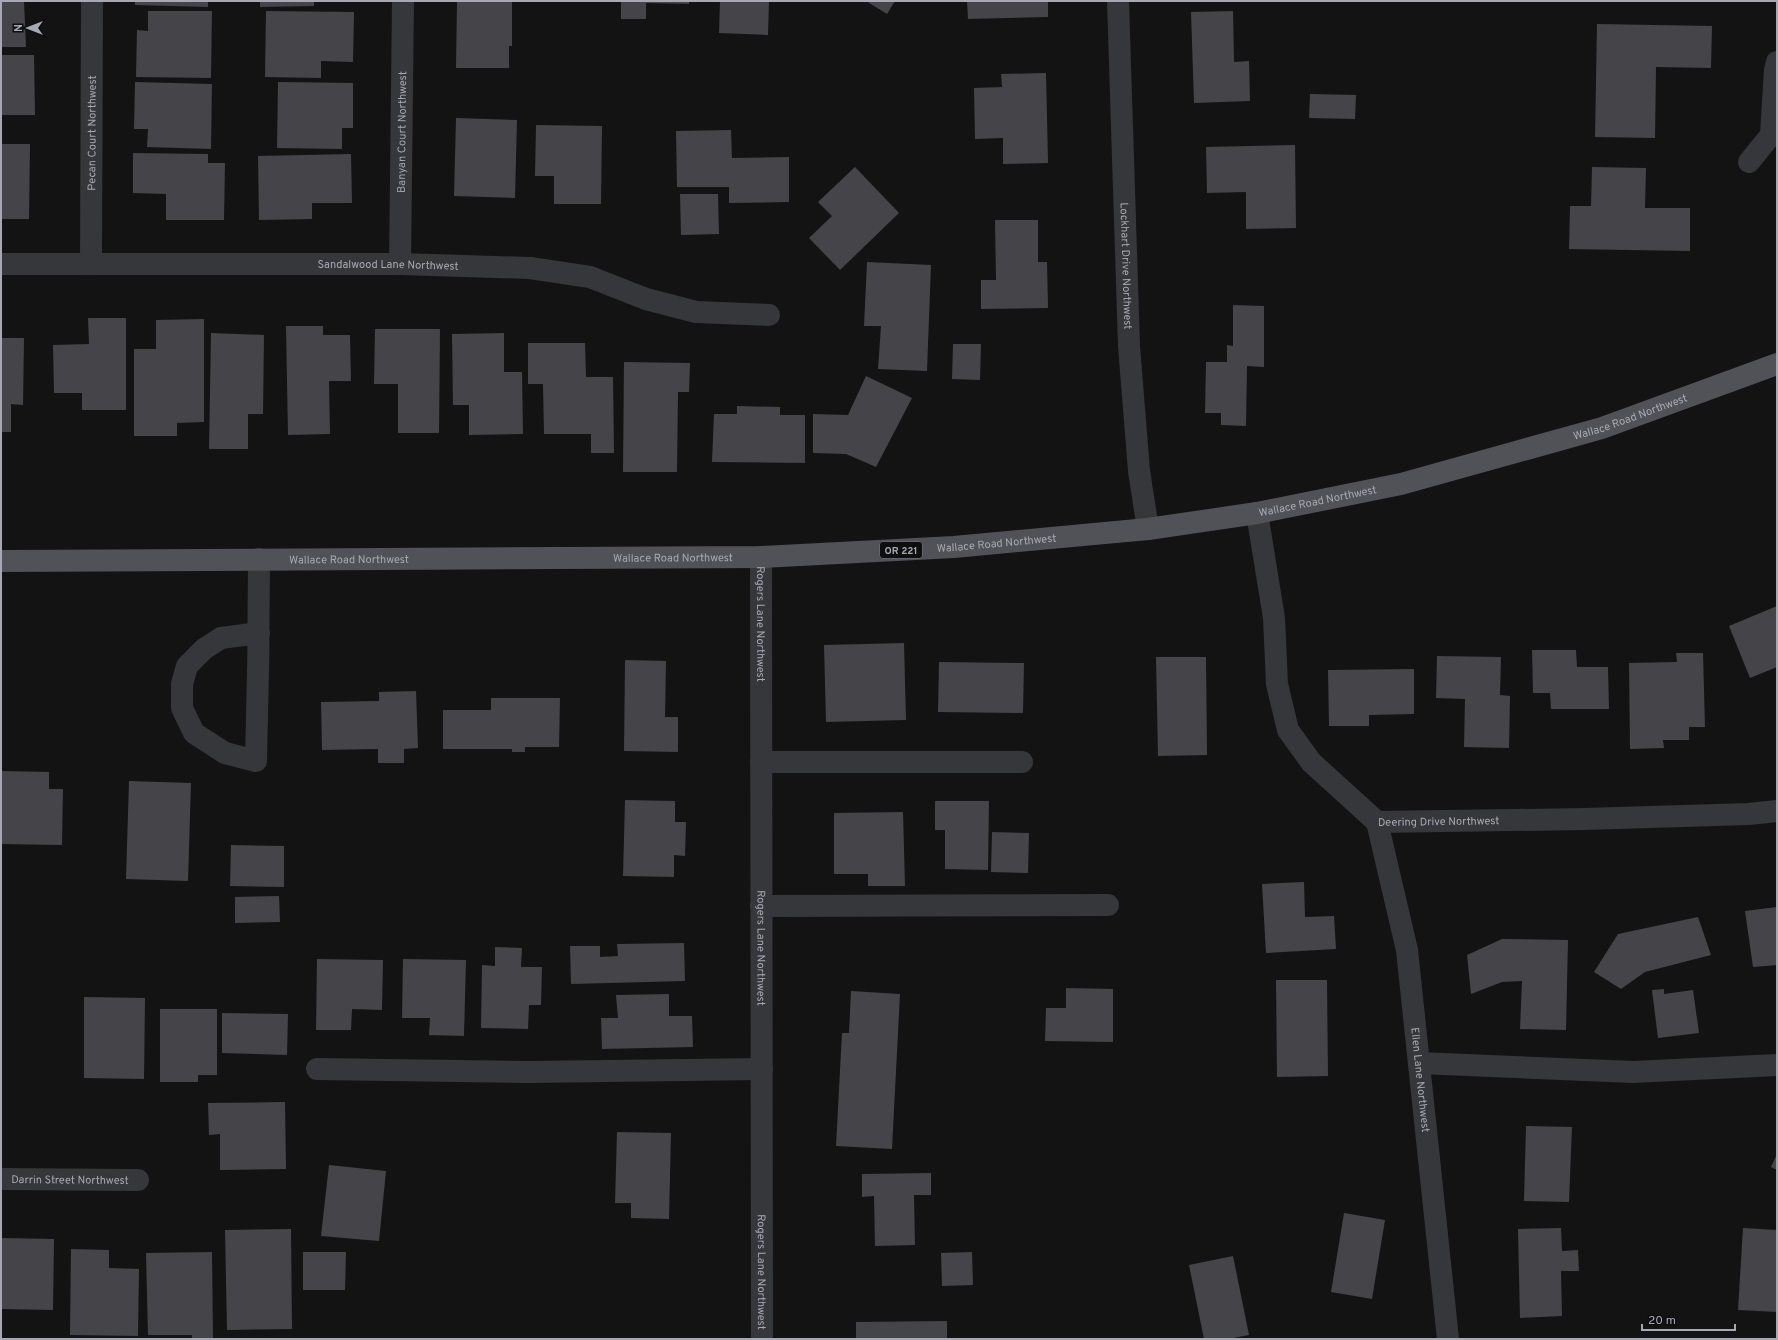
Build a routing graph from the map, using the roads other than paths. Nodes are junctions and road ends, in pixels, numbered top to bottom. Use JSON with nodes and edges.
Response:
{"nodes":[{"id":1,"x":92,"y":1,"type":"edge"},
{"id":2,"x":403,"y":1,"type":"edge"},
{"id":3,"x":1118,"y":1,"type":"edge"},
{"id":4,"x":1777,"y":62,"type":"edge"},
{"id":5,"x":1750,"y":162,"type":"dead end"},
{"id":6,"x":1,"y":264,"type":"edge"},
{"id":7,"x":91,"y":264,"type":"junction"},
{"id":8,"x":400,"y":264,"type":"junction"},
{"id":9,"x":769,"y":315,"type":"dead end"},
{"id":10,"x":1777,"y":364,"type":"edge"},
{"id":11,"x":1257,"y":513,"type":"junction"},
{"id":12,"x":1148,"y":529,"type":"junction"},
{"id":13,"x":761,"y":557,"type":"junction"},
{"id":14,"x":258,"y":559,"type":"junction"},
{"id":15,"x":1,"y":561,"type":"edge"},
{"id":16,"x":258,"y":633,"type":"junction"},
{"id":17,"x":761,"y":762,"type":"junction"},
{"id":18,"x":1022,"y":762,"type":"dead end"},
{"id":19,"x":1777,"y":795,"type":"edge"},
{"id":20,"x":1777,"y":811,"type":"edge"},
{"id":21,"x":1749,"y":814,"type":"junction"},
{"id":22,"x":1377,"y":822,"type":"junction"},
{"id":23,"x":1108,"y":905,"type":"dead end"},
{"id":24,"x":761,"y":906,"type":"junction"},
{"id":25,"x":1419,"y":1063,"type":"junction"},
{"id":26,"x":1777,"y":1065,"type":"edge"},
{"id":27,"x":317,"y":1069,"type":"dead end"},
{"id":28,"x":762,"y":1069,"type":"junction"},
{"id":29,"x":1,"y":1179,"type":"edge"},
{"id":30,"x":138,"y":1180,"type":"dead end"},
{"id":31,"x":762,"y":1339,"type":"edge"},
{"id":32,"x":1448,"y":1339,"type":"edge"}],
"edges":[{"from":1,"to":7,"type":"street","name":"Pecan Court Northwest"},
{"from":2,"to":8,"type":"street","name":"Banyan Court Northwest"},
{"from":3,"to":12,"type":"street","name":"Lockhart Drive Northwest"},
{"from":4,"to":5,"type":"street"},
{"from":6,"to":7,"type":"street","name":"Sandalwood Lane Northwest"},
{"from":7,"to":8,"type":"street","name":"Sandalwood Lane Northwest"},
{"from":8,"to":9,"type":"street","name":"Sandalwood Lane Northwest"},
{"from":10,"to":11,"type":"main road","name":"Wallace Road Northwest","number":"OR 221"},
{"from":11,"to":12,"type":"main road","name":"Wallace Road Northwest","number":"OR 221"},
{"from":11,"to":22,"type":"street","name":"Deering Drive Northwest"},
{"from":12,"to":13,"type":"main road","name":"Wallace Road Northwest","number":"OR 221"},
{"from":13,"to":14,"type":"main road","name":"Wallace Road Northwest","number":"OR 221"},
{"from":13,"to":17,"type":"street","name":"Rogers Lane Northwest"},
{"from":14,"to":15,"type":"main road","name":"Wallace Road Northwest","number":"OR 221"},
{"from":14,"to":16,"type":"street"},
{"from":16,"to":16,"type":"street"},
{"from":17,"to":18,"type":"street"},
{"from":17,"to":24,"type":"street","name":"Rogers Lane Northwest"},
{"from":19,"to":21,"type":"street"},
{"from":20,"to":21,"type":"street","name":"Deering Drive Northwest"},
{"from":21,"to":22,"type":"street","name":"Deering Drive Northwest"},
{"from":22,"to":25,"type":"street","name":"Ellen Lane Northwest"},
{"from":23,"to":24,"type":"street"},
{"from":24,"to":28,"type":"street","name":"Rogers Lane Northwest"},
{"from":25,"to":26,"type":"street"},
{"from":25,"to":32,"type":"street","name":"Ellen Lane Northwest"},
{"from":27,"to":28,"type":"street"},
{"from":28,"to":31,"type":"street","name":"Rogers Lane Northwest"},
{"from":29,"to":30,"type":"street","name":"Darrin Street Northwest"}]}
